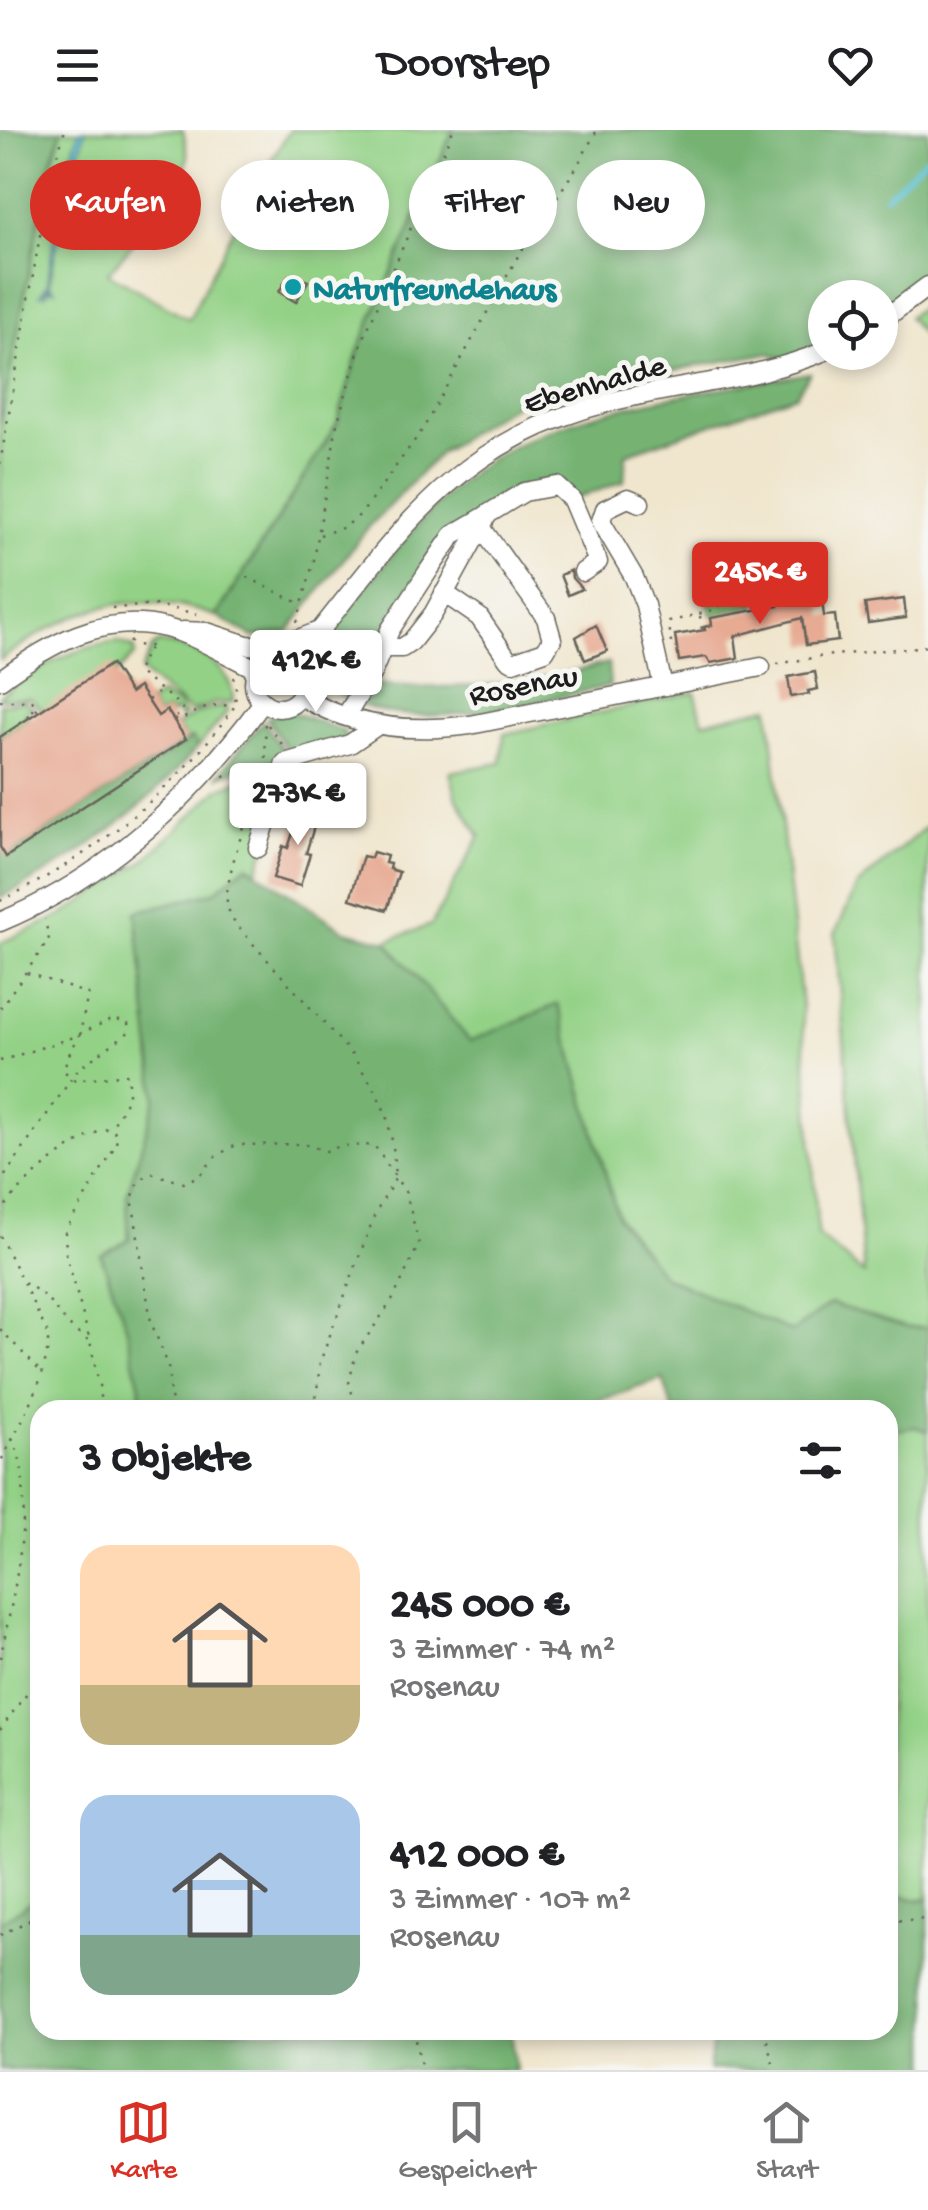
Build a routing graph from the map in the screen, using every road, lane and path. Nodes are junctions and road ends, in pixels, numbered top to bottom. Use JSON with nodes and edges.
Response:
{"nodes":[{"id":1,"x":65,"y":130,"type":"edge"},
{"id":2,"x":453,"y":130,"type":"edge"},
{"id":3,"x":597,"y":130,"type":"edge"},
{"id":4,"x":928,"y":286,"type":"edge"},
{"id":5,"x":898,"y":308,"type":"edge"},
{"id":6,"x":808,"y":357,"type":"edge"},
{"id":7,"x":0,"y":464,"type":"edge"},
{"id":8,"x":640,"y":502,"type":"dead end"},
{"id":9,"x":484,"y":521,"type":"junction"},
{"id":10,"x":318,"y":536,"type":"junction"},
{"id":11,"x":583,"y":572,"type":"dead end"},
{"id":12,"x":247,"y":577,"type":"dead end"},
{"id":13,"x":444,"y":593,"type":"junction"},
{"id":14,"x":720,"y":608,"type":"dead end"},
{"id":15,"x":700,"y":614,"type":"junction"},
{"id":16,"x":322,"y":629,"type":"junction"},
{"id":17,"x":702,"y":630,"type":"dead end"},
{"id":18,"x":168,"y":635,"type":"junction"},
{"id":19,"x":124,"y":639,"type":"dead end"},
{"id":20,"x":150,"y":646,"type":"junction"},
{"id":21,"x":928,"y":646,"type":"edge"},
{"id":22,"x":382,"y":648,"type":"junction"},
{"id":23,"x":672,"y":650,"type":"dead end"},
{"id":24,"x":294,"y":663,"type":"junction"},
{"id":25,"x":761,"y":667,"type":"joint"},
{"id":26,"x":258,"y":670,"type":"junction"},
{"id":27,"x":228,"y":672,"type":"dead end"},
{"id":28,"x":0,"y":680,"type":"edge"},
{"id":29,"x":663,"y":686,"type":"junction"},
{"id":30,"x":159,"y":692,"type":"junction"},
{"id":31,"x":300,"y":696,"type":"junction"},
{"id":32,"x":148,"y":700,"type":"dead end"},
{"id":33,"x":0,"y":701,"type":"edge"},
{"id":34,"x":234,"y":707,"type":"junction"},
{"id":35,"x":260,"y":713,"type":"junction"},
{"id":36,"x":36,"y":714,"type":"dead end"},
{"id":37,"x":188,"y":715,"type":"junction"},
{"id":38,"x":346,"y":716,"type":"junction"},
{"id":39,"x":177,"y":722,"type":"dead end"},
{"id":40,"x":375,"y":727,"type":"junction"},
{"id":41,"x":285,"y":749,"type":"dead end"},
{"id":42,"x":264,"y":843,"type":"dead end"},
{"id":43,"x":0,"y":901,"type":"edge"},
{"id":44,"x":0,"y":922,"type":"edge"},
{"id":45,"x":50,"y":934,"type":"dead end"},
{"id":46,"x":27,"y":972,"type":"junction"},
{"id":47,"x":0,"y":1008,"type":"edge"},
{"id":48,"x":80,"y":1034,"type":"junction"},
{"id":49,"x":0,"y":1061,"type":"edge"},
{"id":50,"x":70,"y":1078,"type":"junction"},
{"id":51,"x":111,"y":1128,"type":"junction"},
{"id":52,"x":394,"y":1179,"type":"junction"},
{"id":53,"x":0,"y":1184,"type":"edge"},
{"id":54,"x":0,"y":1214,"type":"edge"},
{"id":55,"x":0,"y":1236,"type":"edge"},
{"id":56,"x":20,"y":1282,"type":"junction"},
{"id":57,"x":0,"y":1328,"type":"edge"},
{"id":58,"x":90,"y":1341,"type":"junction"},
{"id":59,"x":42,"y":1374,"type":"junction"},
{"id":60,"x":100,"y":1400,"type":"edge"},
{"id":61,"x":172,"y":1400,"type":"edge"},
{"id":62,"x":317,"y":1400,"type":"edge"},
{"id":63,"x":354,"y":1400,"type":"edge"},
{"id":64,"x":12,"y":1439,"type":"junction"},
{"id":65,"x":0,"y":1463,"type":"edge"},
{"id":66,"x":0,"y":1658,"type":"edge"},
{"id":67,"x":30,"y":1689,"type":"edge"},
{"id":68,"x":0,"y":1730,"type":"edge"},
{"id":69,"x":30,"y":1918,"type":"edge"},
{"id":70,"x":928,"y":1919,"type":"edge"},
{"id":71,"x":898,"y":1920,"type":"edge"},
{"id":72,"x":0,"y":1935,"type":"edge"},
{"id":73,"x":416,"y":2040,"type":"edge"},
{"id":74,"x":766,"y":2040,"type":"edge"},
{"id":75,"x":422,"y":2070,"type":"edge"},
{"id":76,"x":774,"y":2070,"type":"edge"}],
"edges":[{"from":1,"to":7,"type":"path"},
{"from":2,"to":10,"type":"path"},
{"from":3,"to":10,"type":"path"},
{"from":4,"to":5,"type":"street"},
{"from":6,"to":16,"type":"street","name":"Ebenhalde"},
{"from":8,"to":29,"type":"street"},
{"from":9,"to":11,"type":"street"},
{"from":9,"to":13,"type":"street"},
{"from":9,"to":13,"type":"street"},
{"from":9,"to":22,"type":"street"},
{"from":10,"to":12,"type":"path"},
{"from":13,"to":22,"type":"street"},
{"from":14,"to":15,"type":"path"},
{"from":15,"to":17,"type":"path"},
{"from":15,"to":23,"type":"path"},
{"from":16,"to":18,"type":"street"},
{"from":16,"to":24,"type":"street","name":"Ebenhalde"},
{"from":18,"to":20,"type":"path"},
{"from":18,"to":26,"type":"street"},
{"from":18,"to":28,"type":"street"},
{"from":19,"to":20,"type":"path"},
{"from":20,"to":30,"type":"path"},
{"from":21,"to":25,"type":"path"},
{"from":22,"to":38,"type":"street"},
{"from":24,"to":26,"type":"street"},
{"from":24,"to":31,"type":"street"},
{"from":25,"to":29,"type":"street","name":"Rosenau"},
{"from":26,"to":35,"type":"street"},
{"from":27,"to":34,"type":"path"},
{"from":29,"to":40,"type":"street","name":"Rosenau"},
{"from":30,"to":32,"type":"path"},
{"from":30,"to":37,"type":"path"},
{"from":31,"to":35,"type":"street"},
{"from":31,"to":38,"type":"street","name":"Rosenau"},
{"from":33,"to":36,"type":"path"},
{"from":34,"to":35,"type":"path"},
{"from":34,"to":37,"type":"path"},
{"from":34,"to":43,"type":"path"},
{"from":35,"to":41,"type":"path"},
{"from":35,"to":44,"type":"street"},
{"from":35,"to":52,"type":"path"},
{"from":37,"to":39,"type":"path"},
{"from":38,"to":40,"type":"street","name":"Rosenau"},
{"from":40,"to":42,"type":"street"},
{"from":45,"to":46,"type":"path"},
{"from":46,"to":47,"type":"path"},
{"from":46,"to":48,"type":"path"},
{"from":48,"to":49,"type":"path"},
{"from":48,"to":50,"type":"path"},
{"from":48,"to":50,"type":"path"},
{"from":50,"to":51,"type":"path"},
{"from":50,"to":53,"type":"path"},
{"from":51,"to":54,"type":"path"},
{"from":51,"to":58,"type":"path"},
{"from":52,"to":61,"type":"path"},
{"from":52,"to":62,"type":"path"},
{"from":52,"to":63,"type":"path"},
{"from":55,"to":56,"type":"path"},
{"from":56,"to":58,"type":"path"},
{"from":56,"to":59,"type":"path"},
{"from":57,"to":59,"type":"path"},
{"from":58,"to":60,"type":"path"},
{"from":59,"to":64,"type":"path"},
{"from":64,"to":65,"type":"path"},
{"from":64,"to":66,"type":"path"},
{"from":67,"to":68,"type":"path"},
{"from":69,"to":72,"type":"path"},
{"from":70,"to":71,"type":"path"},
{"from":73,"to":75,"type":"path"},
{"from":74,"to":76,"type":"path"}]}
